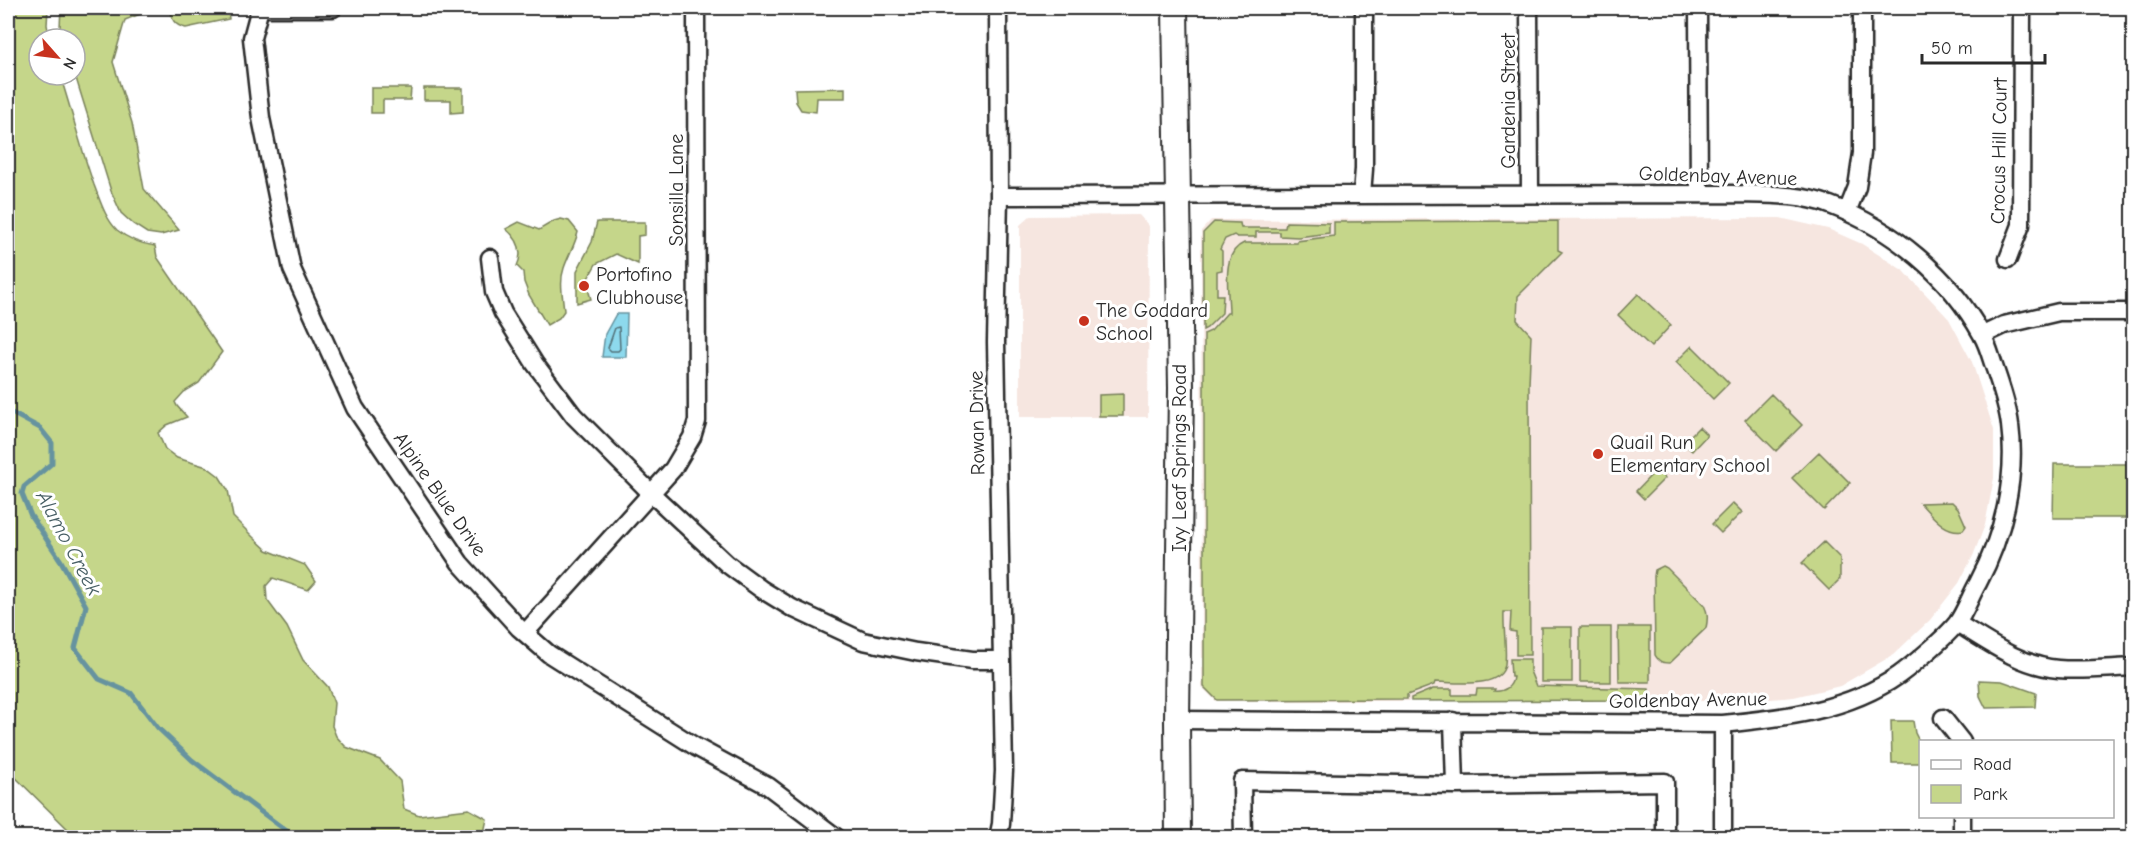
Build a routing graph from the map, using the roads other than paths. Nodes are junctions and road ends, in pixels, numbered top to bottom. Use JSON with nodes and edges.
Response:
{"nodes":[{"id":1,"x":260,"y":8,"type":"edge"},
{"id":2,"x":333,"y":8,"type":"edge"},
{"id":3,"x":696,"y":8,"type":"edge"},
{"id":4,"x":998,"y":8,"type":"edge"},
{"id":5,"x":1175,"y":8,"type":"edge"},
{"id":6,"x":1364,"y":8,"type":"edge"},
{"id":7,"x":1529,"y":8,"type":"edge"},
{"id":8,"x":1698,"y":8,"type":"edge"},
{"id":9,"x":1862,"y":8,"type":"edge"},
{"id":10,"x":2022,"y":8,"type":"edge"},
{"id":11,"x":1362,"y":194,"type":"junction"},
{"id":12,"x":1530,"y":194,"type":"junction"},
{"id":13,"x":1699,"y":194,"type":"junction"},
{"id":14,"x":1176,"y":195,"type":"junction"},
{"id":15,"x":999,"y":196,"type":"junction"},
{"id":16,"x":1847,"y":212,"type":"junction"},
{"id":17,"x":490,"y":258,"type":"dead end"},
{"id":18,"x":2008,"y":259,"type":"dead end"},
{"id":19,"x":2133,"y":312,"type":"edge"},
{"id":20,"x":1983,"y":335,"type":"junction"},
{"id":21,"x":652,"y":494,"type":"junction"},
{"id":22,"x":1957,"y":623,"type":"junction"},
{"id":23,"x":525,"y":633,"type":"junction"},
{"id":24,"x":1002,"y":660,"type":"junction"},
{"id":25,"x":2133,"y":667,"type":"edge"},
{"id":26,"x":1943,"y":718,"type":"dead end"},
{"id":27,"x":1177,"y":720,"type":"junction"},
{"id":28,"x":1453,"y":721,"type":"junction"},
{"id":29,"x":1723,"y":724,"type":"junction"},
{"id":30,"x":1961,"y":740,"type":"edge"},
{"id":31,"x":1455,"y":785,"type":"junction"},
{"id":32,"x":1962,"y":818,"type":"edge"},
{"id":33,"x":837,"y":837,"type":"edge"},
{"id":34,"x":998,"y":837,"type":"edge"},
{"id":35,"x":1178,"y":837,"type":"edge"},
{"id":36,"x":1243,"y":837,"type":"edge"},
{"id":37,"x":1665,"y":837,"type":"edge"},
{"id":38,"x":1723,"y":837,"type":"edge"},
{"id":39,"x":1962,"y":837,"type":"edge"}],
"edges":[{"from":1,"to":2,"type":"street"},
{"from":1,"to":23,"type":"street","name":"Alpine Blue Drive"},
{"from":3,"to":21,"type":"street","name":"Sonsilla Lane"},
{"from":4,"to":15,"type":"street","name":"Rowan Drive"},
{"from":5,"to":14,"type":"street","name":"Ivy Leaf Springs Road"},
{"from":6,"to":11,"type":"street"},
{"from":7,"to":12,"type":"street","name":"Gardenia Street"},
{"from":8,"to":13,"type":"street"},
{"from":9,"to":16,"type":"street"},
{"from":10,"to":18,"type":"street","name":"Crocus Hill Court"},
{"from":11,"to":12,"type":"street","name":"Goldenbay Avenue"},
{"from":11,"to":14,"type":"street","name":"Goldenbay Avenue"},
{"from":12,"to":13,"type":"street","name":"Goldenbay Avenue"},
{"from":13,"to":16,"type":"street","name":"Goldenbay Avenue"},
{"from":14,"to":15,"type":"street","name":"Goldenbay Avenue"},
{"from":14,"to":27,"type":"street","name":"Ivy Leaf Springs Road"},
{"from":15,"to":24,"type":"street","name":"Rowan Drive"},
{"from":16,"to":20,"type":"street","name":"Goldenbay Avenue"},
{"from":17,"to":21,"type":"street"},
{"from":19,"to":20,"type":"street"},
{"from":20,"to":22,"type":"street","name":"Goldenbay Avenue"},
{"from":21,"to":23,"type":"street","name":"Sonsilla Lane"},
{"from":21,"to":24,"type":"street"},
{"from":22,"to":25,"type":"street"},
{"from":22,"to":29,"type":"street","name":"Goldenbay Avenue"},
{"from":23,"to":33,"type":"street","name":"Alpine Blue Drive"},
{"from":24,"to":34,"type":"street","name":"Rowan Drive"},
{"from":26,"to":30,"type":"street"},
{"from":27,"to":28,"type":"street","name":"Goldenbay Avenue"},
{"from":27,"to":35,"type":"street","name":"Ivy Leaf Springs Road"},
{"from":28,"to":29,"type":"street","name":"Goldenbay Avenue"},
{"from":28,"to":31,"type":"street"},
{"from":29,"to":38,"type":"street"},
{"from":31,"to":36,"type":"street"},
{"from":31,"to":37,"type":"street"},
{"from":32,"to":39,"type":"street"}]}
